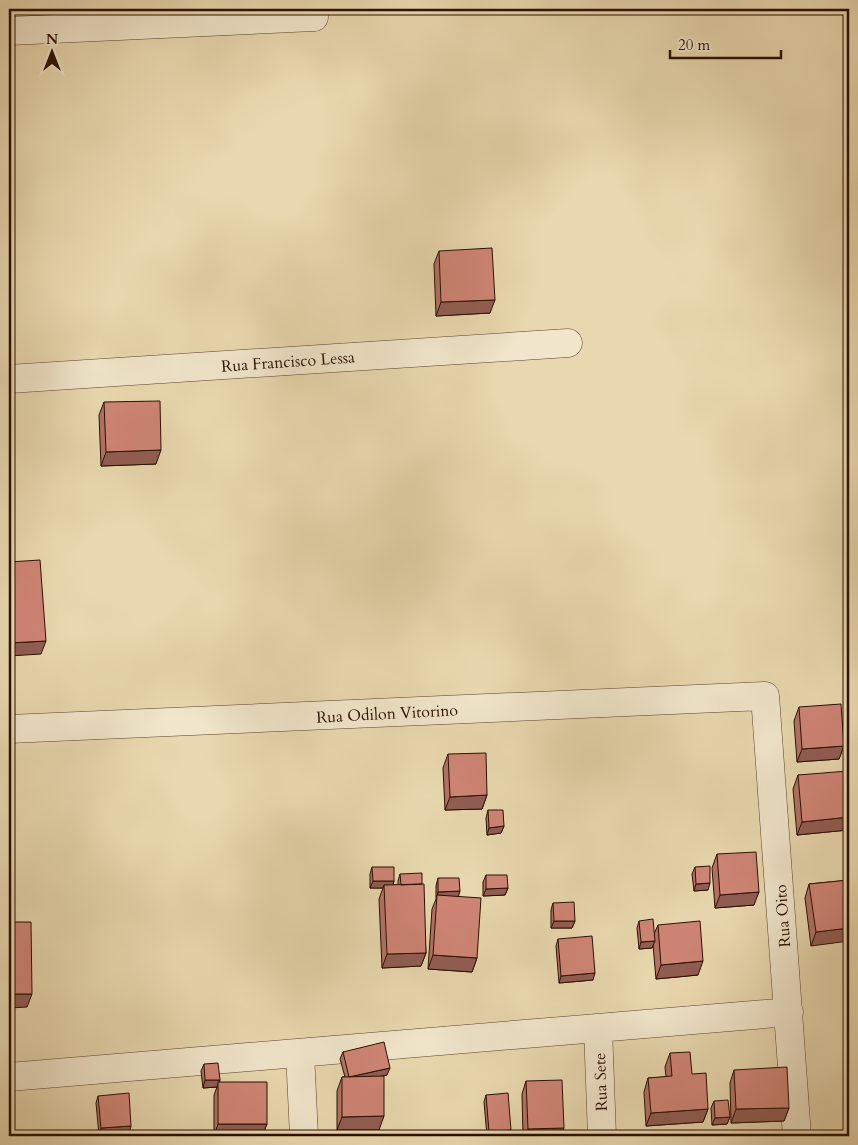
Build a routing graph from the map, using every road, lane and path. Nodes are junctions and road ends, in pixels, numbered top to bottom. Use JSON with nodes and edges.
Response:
{"nodes":[{"id":1,"x":314,"y":18,"type":"dead end"},
{"id":2,"x":9,"y":31,"type":"edge"},
{"id":3,"x":568,"y":343,"type":"dead end"},
{"id":4,"x":9,"y":379,"type":"edge"},
{"id":5,"x":765,"y":696,"type":"joint"},
{"id":6,"x":9,"y":729,"type":"edge"},
{"id":7,"x":789,"y":1012,"type":"junction"},
{"id":8,"x":598,"y":1028,"type":"junction"},
{"id":9,"x":300,"y":1053,"type":"junction"},
{"id":10,"x":9,"y":1077,"type":"edge"},
{"id":11,"x":304,"y":1136,"type":"edge"},
{"id":12,"x":602,"y":1136,"type":"edge"},
{"id":13,"x":797,"y":1136,"type":"edge"}],
"edges":[{"from":1,"to":2,"type":"street"},
{"from":3,"to":4,"type":"street","name":"Rua Francisco Lessa"},
{"from":5,"to":6,"type":"street","name":"Rua Odilon Vitorino"},
{"from":5,"to":7,"type":"street","name":"Rua Oito"},
{"from":7,"to":8,"type":"street"},
{"from":7,"to":13,"type":"street","name":"Rua Oito"},
{"from":8,"to":9,"type":"street"},
{"from":8,"to":12,"type":"street","name":"Rua Sete"},
{"from":9,"to":10,"type":"street"},
{"from":9,"to":11,"type":"street"}]}
